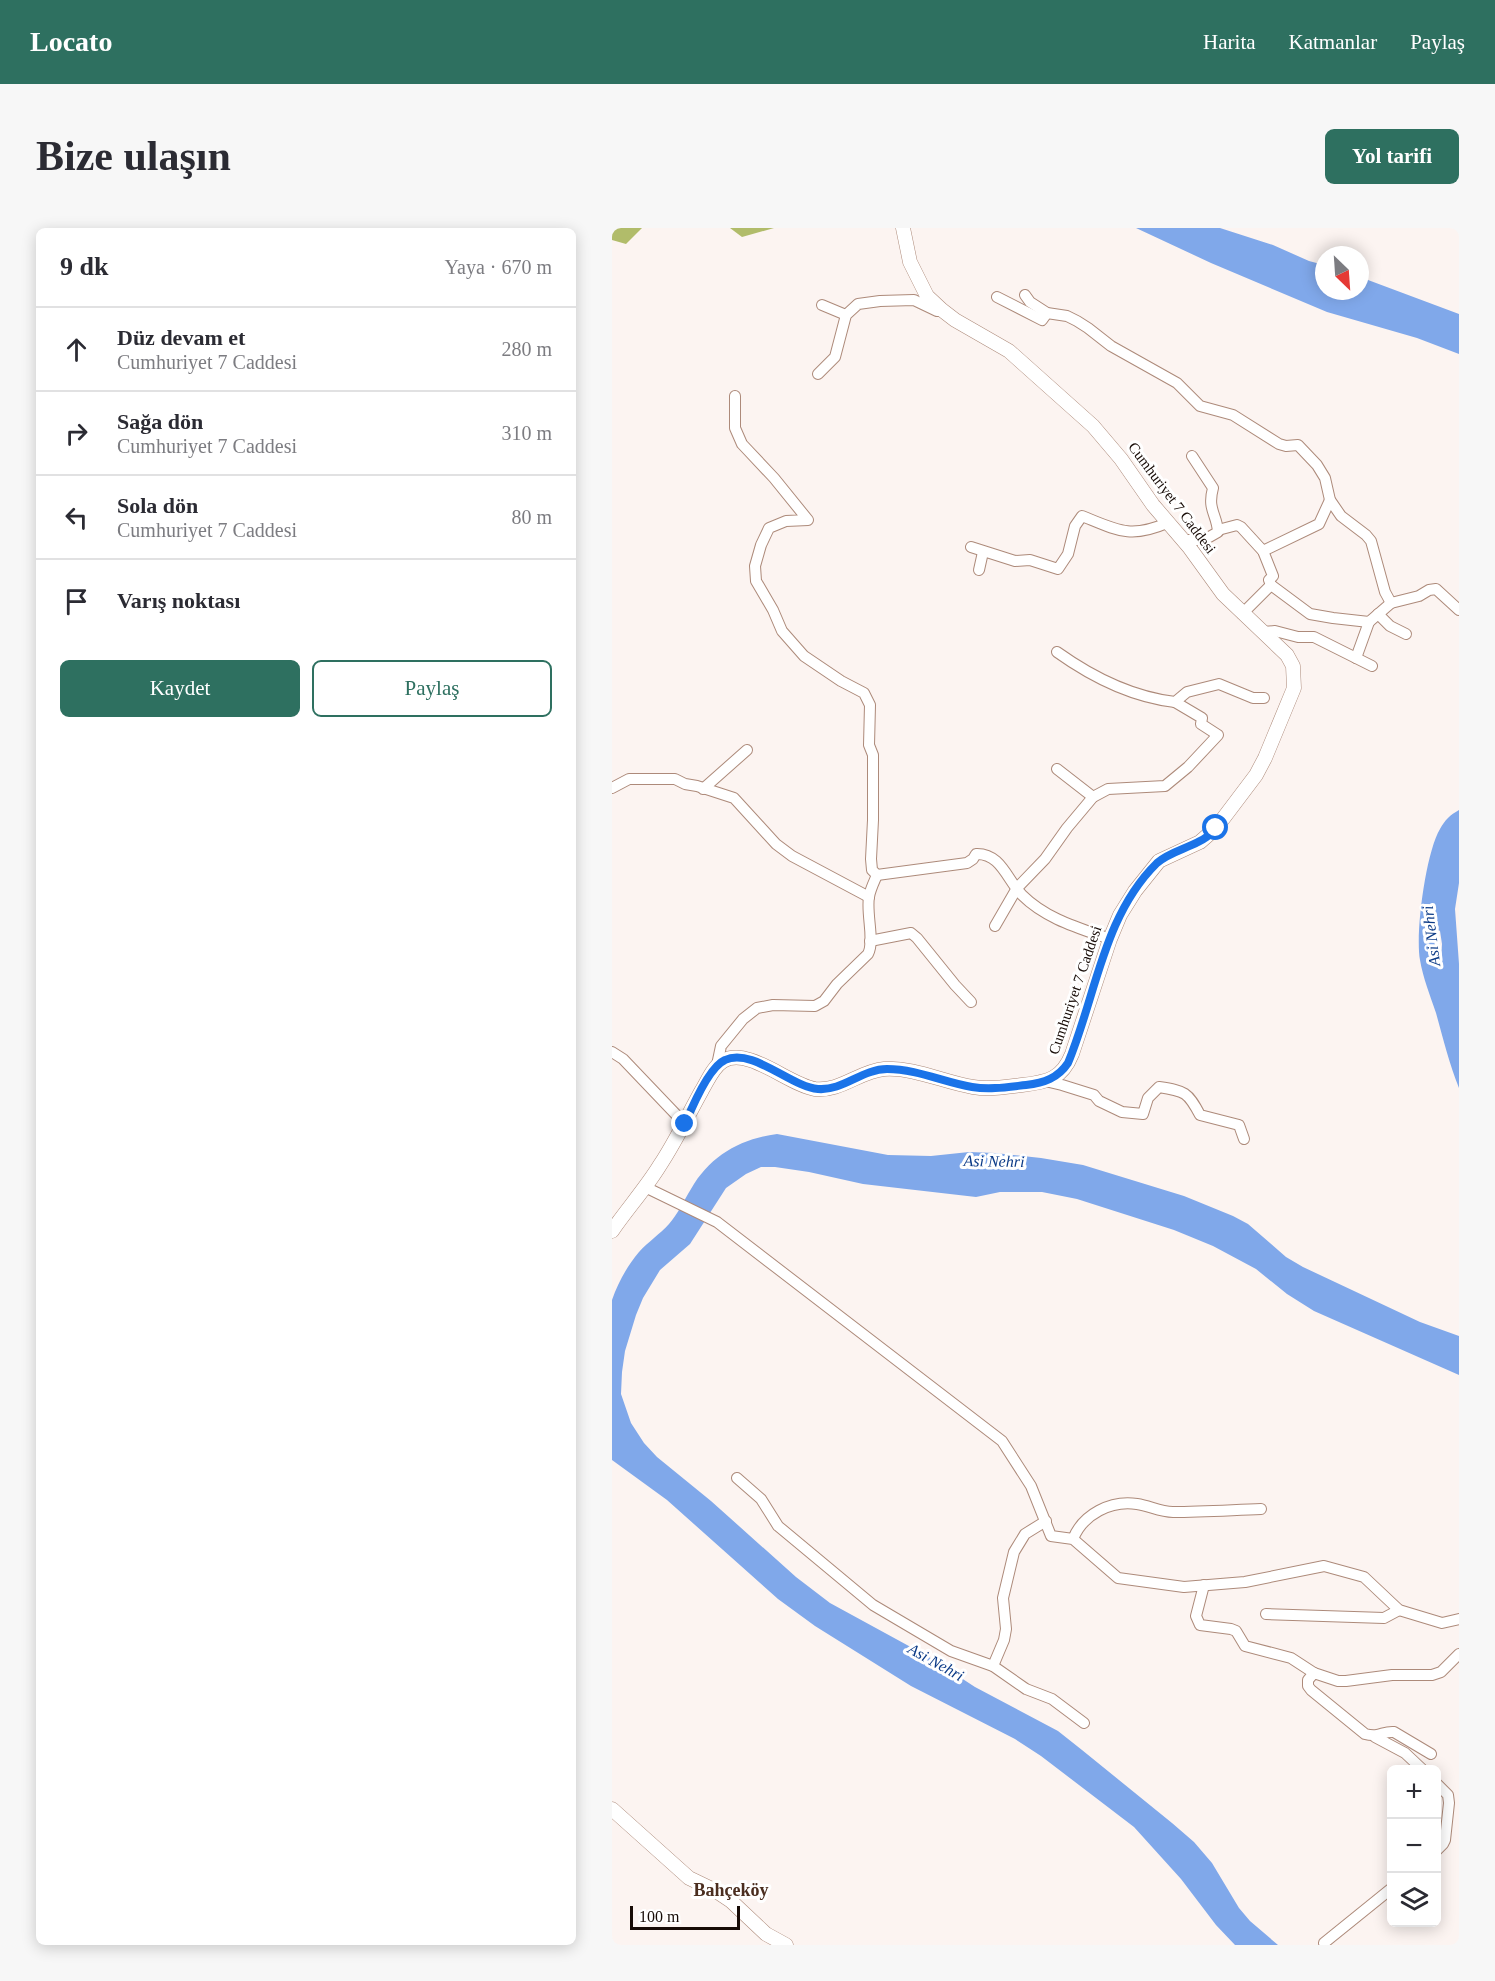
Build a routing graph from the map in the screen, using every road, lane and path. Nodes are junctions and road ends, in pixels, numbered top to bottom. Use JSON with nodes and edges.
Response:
{"nodes":[{"id":1,"x":903,"y":228,"type":"edge"},
{"id":2,"x":1025,"y":295,"type":"dead end"},
{"id":3,"x":997,"y":297,"type":"dead end"},
{"id":4,"x":822,"y":305,"type":"dead end"},
{"id":5,"x":942,"y":310,"type":"junction"},
{"id":6,"x":1047,"y":313,"type":"junction"},
{"id":7,"x":846,"y":315,"type":"junction"},
{"id":8,"x":818,"y":374,"type":"dead end"},
{"id":9,"x":735,"y":396,"type":"dead end"},
{"id":10,"x":1192,"y":456,"type":"dead end"},
{"id":11,"x":1330,"y":500,"type":"junction"},
{"id":12,"x":1167,"y":523,"type":"junction"},
{"id":13,"x":1218,"y":530,"type":"junction"},
{"id":14,"x":1183,"y":540,"type":"junction"},
{"id":15,"x":971,"y":547,"type":"dead end"},
{"id":16,"x":1263,"y":551,"type":"junction"},
{"id":17,"x":984,"y":552,"type":"junction"},
{"id":18,"x":980,"y":570,"type":"dead end"},
{"id":19,"x":1271,"y":585,"type":"junction"},
{"id":20,"x":1391,"y":603,"type":"junction"},
{"id":21,"x":1459,"y":610,"type":"edge"},
{"id":22,"x":1242,"y":614,"type":"junction"},
{"id":23,"x":1378,"y":614,"type":"junction"},
{"id":24,"x":1369,"y":622,"type":"junction"},
{"id":25,"x":1263,"y":632,"type":"junction"},
{"id":26,"x":1406,"y":634,"type":"dead end"},
{"id":27,"x":1057,"y":652,"type":"dead end"},
{"id":28,"x":1356,"y":658,"type":"junction"},
{"id":29,"x":1372,"y":666,"type":"dead end"},
{"id":30,"x":1264,"y":698,"type":"dead end"},
{"id":31,"x":1175,"y":702,"type":"junction"},
{"id":32,"x":747,"y":750,"type":"dead end"},
{"id":33,"x":1057,"y":769,"type":"dead end"},
{"id":34,"x":612,"y":788,"type":"edge"},
{"id":35,"x":703,"y":789,"type":"junction"},
{"id":36,"x":1093,"y":797,"type":"junction"},
{"id":37,"x":877,"y":875,"type":"junction"},
{"id":38,"x":1017,"y":888,"type":"junction"},
{"id":39,"x":869,"y":897,"type":"junction"},
{"id":40,"x":995,"y":926,"type":"dead end"},
{"id":41,"x":1110,"y":939,"type":"junction"},
{"id":42,"x":870,"y":941,"type":"junction"},
{"id":43,"x":971,"y":1002,"type":"dead end"},
{"id":44,"x":612,"y":1052,"type":"edge"},
{"id":45,"x":717,"y":1065,"type":"junction"},
{"id":46,"x":1044,"y":1081,"type":"junction"},
{"id":47,"x":685,"y":1124,"type":"junction"},
{"id":48,"x":1244,"y":1139,"type":"dead end"},
{"id":49,"x":650,"y":1189,"type":"junction"},
{"id":50,"x":612,"y":1231,"type":"edge"},
{"id":51,"x":737,"y":1478,"type":"dead end"},
{"id":52,"x":1261,"y":1509,"type":"dead end"},
{"id":53,"x":1046,"y":1521,"type":"junction"},
{"id":54,"x":1073,"y":1539,"type":"junction"},
{"id":55,"x":1204,"y":1585,"type":"junction"},
{"id":56,"x":1398,"y":1610,"type":"junction"},
{"id":57,"x":1266,"y":1614,"type":"dead end"},
{"id":58,"x":1459,"y":1619,"type":"edge"},
{"id":59,"x":1459,"y":1654,"type":"edge"},
{"id":60,"x":993,"y":1666,"type":"junction"},
{"id":61,"x":1314,"y":1672,"type":"junction"},
{"id":62,"x":1084,"y":1723,"type":"dead end"},
{"id":63,"x":1375,"y":1737,"type":"junction"},
{"id":64,"x":1431,"y":1754,"type":"dead end"},
{"id":65,"x":1418,"y":1765,"type":"edge"},
{"id":66,"x":1441,"y":1787,"type":"edge"},
{"id":67,"x":612,"y":1809,"type":"edge"},
{"id":68,"x":1441,"y":1846,"type":"edge"},
{"id":69,"x":1387,"y":1892,"type":"edge"},
{"id":70,"x":1324,"y":1943,"type":"dead end"},
{"id":71,"x":786,"y":1945,"type":"edge"}],
"edges":[{"from":1,"to":5,"type":"main road","name":"Cumhuriyet 7 Caddesi"},
{"from":2,"to":6,"type":"street"},
{"from":3,"to":6,"type":"street"},
{"from":4,"to":7,"type":"street"},
{"from":5,"to":7,"type":"street"},
{"from":5,"to":12,"type":"main road","name":"Cumhuriyet 7 Caddesi"},
{"from":6,"to":11,"type":"street"},
{"from":7,"to":8,"type":"street"},
{"from":9,"to":37,"type":"street"},
{"from":10,"to":13,"type":"street"},
{"from":11,"to":16,"type":"street"},
{"from":11,"to":20,"type":"street"},
{"from":12,"to":14,"type":"main road","name":"Cumhuriyet 7 Caddesi"},
{"from":12,"to":17,"type":"street"},
{"from":13,"to":14,"type":"street"},
{"from":13,"to":16,"type":"street"},
{"from":14,"to":22,"type":"main road","name":"Cumhuriyet 7 Caddesi"},
{"from":15,"to":17,"type":"street"},
{"from":16,"to":19,"type":"street"},
{"from":17,"to":18,"type":"street"},
{"from":19,"to":22,"type":"street"},
{"from":19,"to":24,"type":"street"},
{"from":20,"to":21,"type":"street"},
{"from":20,"to":23,"type":"street"},
{"from":22,"to":25,"type":"main road","name":"Cumhuriyet 7 Caddesi"},
{"from":23,"to":24,"type":"street"},
{"from":23,"to":26,"type":"street"},
{"from":24,"to":28,"type":"street"},
{"from":25,"to":28,"type":"street"},
{"from":25,"to":41,"type":"main road","name":"Cumhuriyet 7 Caddesi"},
{"from":27,"to":31,"type":"street"},
{"from":28,"to":29,"type":"street"},
{"from":30,"to":31,"type":"street"},
{"from":31,"to":36,"type":"street"},
{"from":32,"to":35,"type":"street"},
{"from":33,"to":36,"type":"street"},
{"from":34,"to":35,"type":"street"},
{"from":35,"to":39,"type":"street"},
{"from":36,"to":38,"type":"street"},
{"from":37,"to":38,"type":"street"},
{"from":37,"to":39,"type":"street"},
{"from":38,"to":40,"type":"street"},
{"from":38,"to":41,"type":"street"},
{"from":39,"to":42,"type":"street"},
{"from":41,"to":46,"type":"main road","name":"Cumhuriyet 7 Caddesi"},
{"from":42,"to":43,"type":"street"},
{"from":42,"to":45,"type":"street"},
{"from":44,"to":47,"type":"street"},
{"from":45,"to":46,"type":"main road","name":"Cumhuriyet 7 Caddesi"},
{"from":45,"to":47,"type":"main road"},
{"from":46,"to":48,"type":"street"},
{"from":47,"to":49,"type":"main road"},
{"from":49,"to":50,"type":"main road"},
{"from":49,"to":53,"type":"street"},
{"from":51,"to":60,"type":"street"},
{"from":52,"to":54,"type":"street"},
{"from":53,"to":54,"type":"street"},
{"from":53,"to":60,"type":"street"},
{"from":54,"to":55,"type":"street"},
{"from":55,"to":56,"type":"street"},
{"from":55,"to":61,"type":"street"},
{"from":56,"to":57,"type":"street"},
{"from":56,"to":58,"type":"street"},
{"from":59,"to":61,"type":"street"},
{"from":60,"to":62,"type":"street"},
{"from":61,"to":63,"type":"street"},
{"from":63,"to":64,"type":"street"},
{"from":63,"to":65,"type":"street"},
{"from":66,"to":68,"type":"street"},
{"from":67,"to":71,"type":"main road"},
{"from":69,"to":70,"type":"street"}]}
